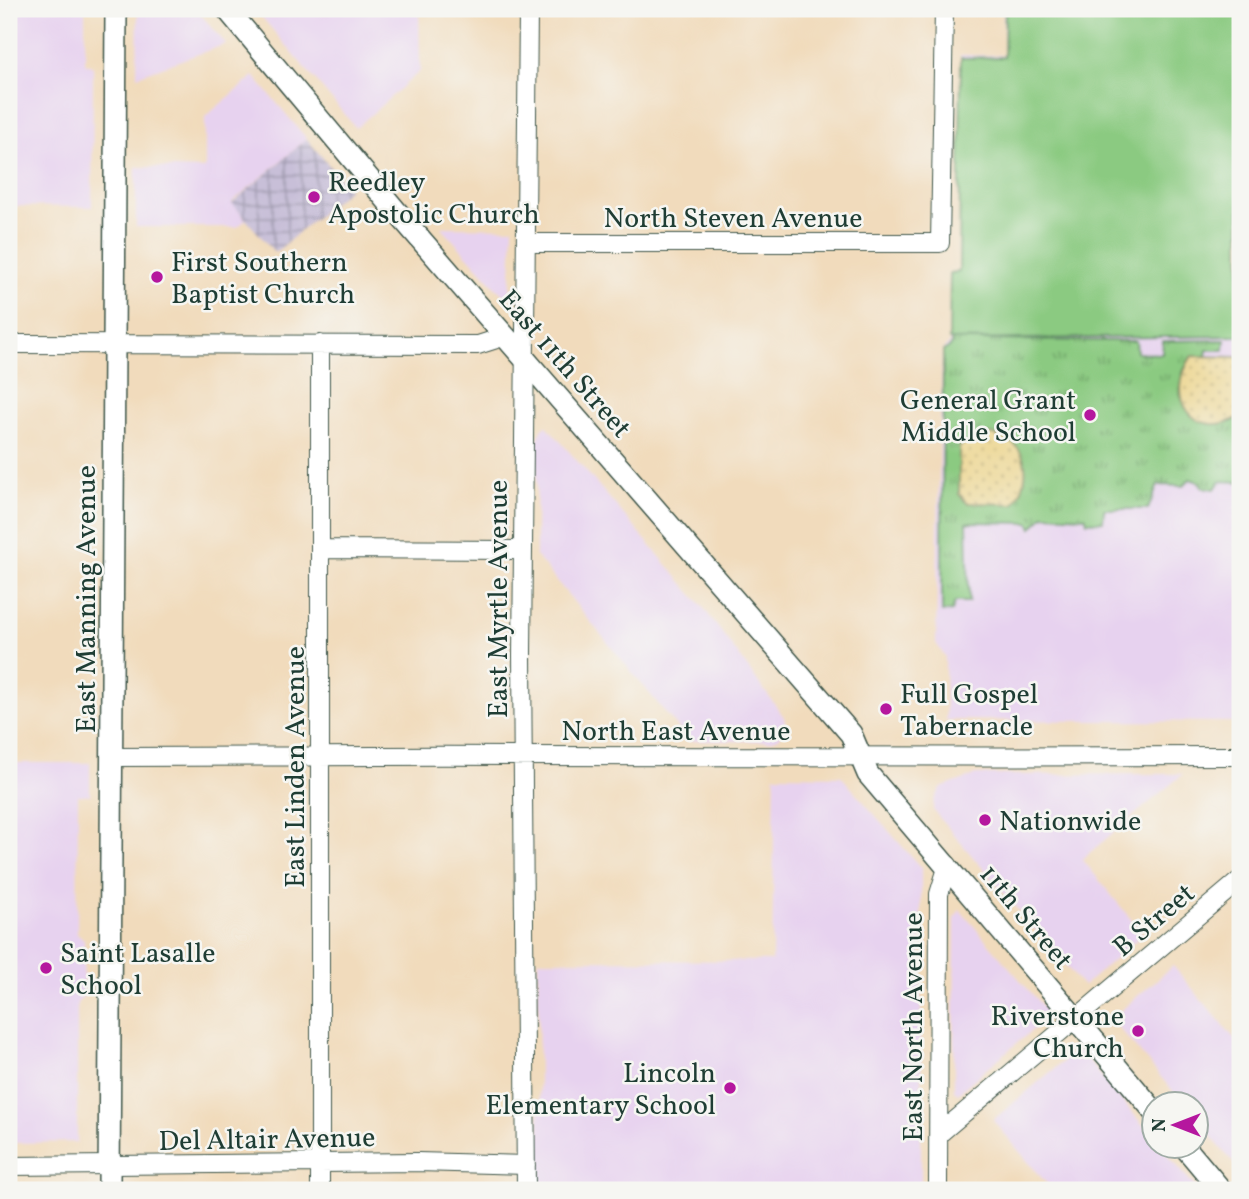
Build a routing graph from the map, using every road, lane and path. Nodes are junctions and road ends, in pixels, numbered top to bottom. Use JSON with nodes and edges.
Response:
{"nodes":[{"id":1,"x":116,"y":9,"type":"edge"},
{"id":2,"x":227,"y":9,"type":"edge"},
{"id":3,"x":528,"y":9,"type":"edge"},
{"id":4,"x":944,"y":9,"type":"edge"},
{"id":5,"x":526,"y":243,"type":"junction"},
{"id":6,"x":506,"y":336,"type":"junction"},
{"id":7,"x":9,"y":344,"type":"edge"},
{"id":8,"x":114,"y":344,"type":"junction"},
{"id":9,"x":320,"y":344,"type":"junction"},
{"id":10,"x":526,"y":359,"type":"junction"},
{"id":11,"x":320,"y":549,"type":"junction"},
{"id":12,"x":523,"y":550,"type":"junction"},
{"id":13,"x":860,"y":755,"type":"junction"},
{"id":14,"x":320,"y":756,"type":"junction"},
{"id":15,"x":1240,"y":756,"type":"edge"},
{"id":16,"x":112,"y":757,"type":"junction"},
{"id":17,"x":524,"y":757,"type":"junction"},
{"id":18,"x":948,"y":865,"type":"junction"},
{"id":19,"x":1240,"y":880,"type":"edge"},
{"id":20,"x":1077,"y":1019,"type":"junction"},
{"id":21,"x":1140,"y":1094,"type":"edge"},
{"id":22,"x":939,"y":1134,"type":"junction"},
{"id":23,"x":1196,"y":1160,"type":"edge"},
{"id":24,"x":320,"y":1165,"type":"junction"},
{"id":25,"x":526,"y":1165,"type":"junction"},
{"id":26,"x":9,"y":1166,"type":"edge"},
{"id":27,"x":110,"y":1166,"type":"junction"},
{"id":28,"x":109,"y":1190,"type":"edge"},
{"id":29,"x":320,"y":1190,"type":"edge"},
{"id":30,"x":526,"y":1190,"type":"edge"},
{"id":31,"x":938,"y":1190,"type":"edge"},
{"id":32,"x":1221,"y":1190,"type":"edge"}],
"edges":[{"from":1,"to":8,"type":"main road","name":"East Manning Avenue"},
{"from":2,"to":6,"type":"main road","name":"East 11th Street"},
{"from":3,"to":5,"type":"street","name":"East Myrtle Avenue"},
{"from":4,"to":5,"type":"street","name":"North Steven Avenue"},
{"from":5,"to":10,"type":"street","name":"East Myrtle Avenue"},
{"from":6,"to":9,"type":"street"},
{"from":6,"to":10,"type":"main road","name":"East 11th Street"},
{"from":7,"to":8,"type":"street"},
{"from":8,"to":9,"type":"street"},
{"from":8,"to":16,"type":"main road","name":"East Manning Avenue"},
{"from":9,"to":11,"type":"street","name":"East Linden Avenue"},
{"from":10,"to":12,"type":"street","name":"East Myrtle Avenue"},
{"from":10,"to":13,"type":"main road","name":"East 11th Street"},
{"from":11,"to":12,"type":"street"},
{"from":11,"to":14,"type":"street","name":"East Linden Avenue"},
{"from":12,"to":17,"type":"street","name":"East Myrtle Avenue"},
{"from":13,"to":15,"type":"street","name":"North East Avenue"},
{"from":13,"to":17,"type":"street","name":"North East Avenue"},
{"from":13,"to":18,"type":"main road","name":"11th Street"},
{"from":14,"to":16,"type":"street","name":"North East Avenue"},
{"from":14,"to":17,"type":"street","name":"North East Avenue"},
{"from":14,"to":24,"type":"street","name":"East Linden Avenue"},
{"from":16,"to":27,"type":"main road","name":"East Manning Avenue"},
{"from":17,"to":25,"type":"street","name":"East Myrtle Avenue"},
{"from":18,"to":20,"type":"main road","name":"11th Street"},
{"from":18,"to":22,"type":"street","name":"East North Avenue"},
{"from":19,"to":20,"type":"street","name":"B Street"},
{"from":20,"to":21,"type":"main road","name":"11th Street"},
{"from":20,"to":22,"type":"street","name":"B Street"},
{"from":22,"to":31,"type":"street","name":"East North Avenue"},
{"from":23,"to":32,"type":"main road"},
{"from":24,"to":25,"type":"street","name":"Del Altair Avenue"},
{"from":24,"to":27,"type":"street","name":"Del Altair Avenue"},
{"from":24,"to":29,"type":"street","name":"East Linden Avenue"},
{"from":25,"to":30,"type":"street","name":"East Myrtle Avenue"},
{"from":26,"to":27,"type":"street","name":"Del Altair Avenue"},
{"from":27,"to":28,"type":"main road","name":"East Manning Avenue"}]}
